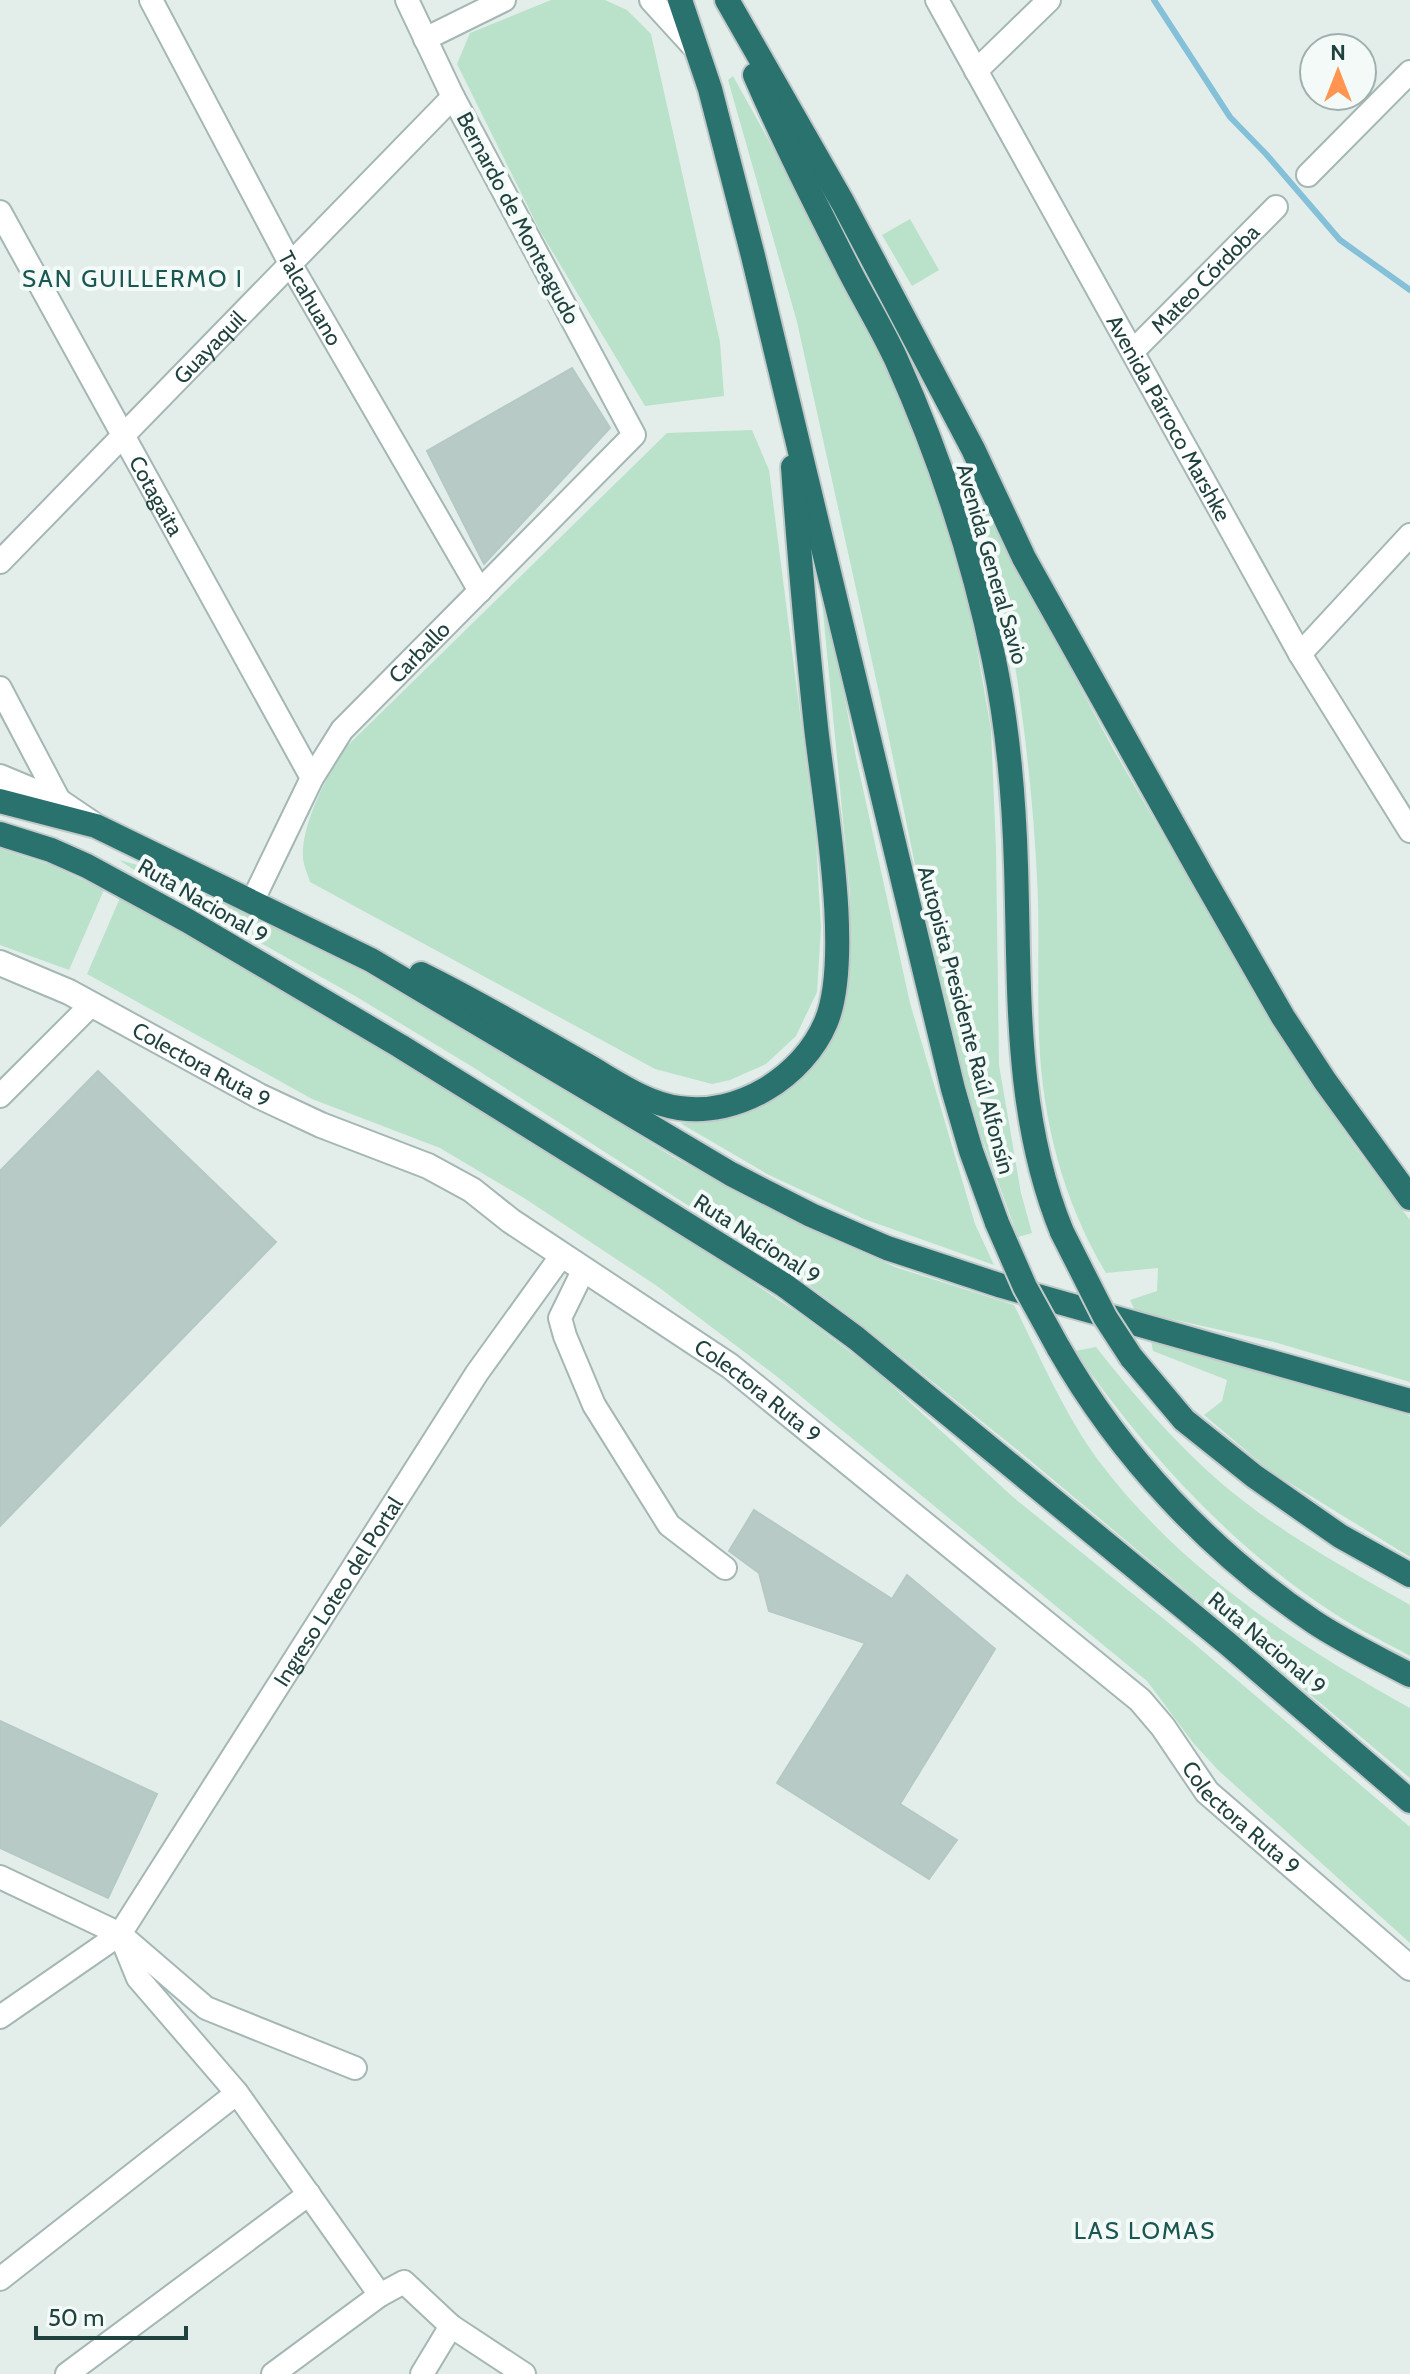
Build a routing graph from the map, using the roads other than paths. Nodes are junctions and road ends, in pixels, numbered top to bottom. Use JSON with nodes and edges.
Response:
{"nodes":[{"id":1,"x":151,"y":0,"type":"edge"},
{"id":2,"x":407,"y":0,"type":"edge"},
{"id":3,"x":504,"y":0,"type":"edge"},
{"id":4,"x":651,"y":0,"type":"edge"},
{"id":5,"x":680,"y":0,"type":"edge"},
{"id":6,"x":719,"y":0,"type":"edge"},
{"id":7,"x":727,"y":0,"type":"edge"},
{"id":8,"x":937,"y":0,"type":"edge"},
{"id":9,"x":1049,"y":0,"type":"edge"},
{"id":10,"x":425,"y":39,"type":"junction"},
{"id":11,"x":698,"y":52,"type":"junction"},
{"id":12,"x":976,"y":71,"type":"junction"},
{"id":13,"x":1410,"y":72,"type":"edge"},
{"id":14,"x":453,"y":97,"type":"junction"},
{"id":15,"x":1308,"y":175,"type":"dead end"},
{"id":16,"x":1276,"y":207,"type":"dead end"},
{"id":17,"x":0,"y":212,"type":"edge"},
{"id":18,"x":291,"y":265,"type":"junction"},
{"id":19,"x":1133,"y":351,"type":"junction"},
{"id":20,"x":789,"y":405,"type":"junction"},
{"id":21,"x":121,"y":435,"type":"junction"},
{"id":22,"x":634,"y":435,"type":"joint"},
{"id":23,"x":1410,"y":535,"type":"edge"},
{"id":24,"x":0,"y":562,"type":"edge"},
{"id":25,"x":480,"y":591,"type":"junction"},
{"id":26,"x":1300,"y":654,"type":"junction"},
{"id":27,"x":0,"y":688,"type":"edge"},
{"id":28,"x":0,"y":777,"type":"edge"},
{"id":29,"x":312,"y":778,"type":"junction"},
{"id":30,"x":0,"y":801,"type":"edge"},
{"id":31,"x":60,"y":802,"type":"junction"},
{"id":32,"x":96,"y":826,"type":"junction"},
{"id":33,"x":1410,"y":831,"type":"edge"},
{"id":34,"x":0,"y":834,"type":"edge"},
{"id":35,"x":252,"y":902,"type":"junction"},
{"id":36,"x":371,"y":960,"type":"junction"},
{"id":37,"x":0,"y":963,"type":"edge"},
{"id":38,"x":92,"y":1004,"type":"junction"},
{"id":39,"x":0,"y":1096,"type":"edge"},
{"id":40,"x":1410,"y":1198,"type":"edge"},
{"id":41,"x":562,"y":1255,"type":"junction"},
{"id":42,"x":584,"y":1269,"type":"junction"},
{"id":43,"x":1410,"y":1401,"type":"edge"},
{"id":44,"x":725,"y":1568,"type":"dead end"},
{"id":45,"x":1410,"y":1575,"type":"edge"},
{"id":46,"x":1410,"y":1675,"type":"edge"},
{"id":47,"x":1410,"y":1801,"type":"edge"},
{"id":48,"x":0,"y":1877,"type":"edge"},
{"id":49,"x":120,"y":1934,"type":"junction"},
{"id":50,"x":1410,"y":1968,"type":"edge"},
{"id":51,"x":0,"y":2017,"type":"edge"},
{"id":52,"x":355,"y":2068,"type":"dead end"},
{"id":53,"x":237,"y":2093,"type":"junction"},
{"id":54,"x":309,"y":2194,"type":"junction"},
{"id":55,"x":0,"y":2279,"type":"edge"},
{"id":56,"x":380,"y":2295,"type":"junction"},
{"id":57,"x":451,"y":2326,"type":"junction"},
{"id":58,"x":67,"y":2374,"type":"edge"},
{"id":59,"x":273,"y":2374,"type":"edge"},
{"id":60,"x":422,"y":2374,"type":"edge"},
{"id":61,"x":524,"y":2374,"type":"edge"}],
"edges":[{"from":1,"to":18,"type":"street","name":"Talcahuano"},
{"from":2,"to":10,"type":"street","name":"Bernardo de Monteagudo"},
{"from":3,"to":10,"type":"street"},
{"from":4,"to":11,"type":"street"},
{"from":5,"to":11,"type":"highway"},
{"from":6,"to":45,"type":"highway","name":"Avenida General Savio","bridge":true},
{"from":7,"to":40,"type":"highway"},
{"from":8,"to":12,"type":"street","name":"Avenida Párroco Marshke"},
{"from":9,"to":12,"type":"street"},
{"from":10,"to":14,"type":"street","name":"Bernardo de Monteagudo"},
{"from":11,"to":20,"type":"highway"},
{"from":12,"to":19,"type":"street","name":"Avenida Párroco Marshke"},
{"from":13,"to":15,"type":"street"},
{"from":14,"to":18,"type":"street","name":"Guayaquil"},
{"from":14,"to":22,"type":"street","name":"Bernardo de Monteagudo"},
{"from":16,"to":19,"type":"street","name":"Mateo Córdoba"},
{"from":17,"to":21,"type":"street","name":"Cotagaita"},
{"from":18,"to":21,"type":"street","name":"Guayaquil"},
{"from":18,"to":25,"type":"street","name":"Talcahuano"},
{"from":19,"to":26,"type":"street","name":"Avenida Párroco Marshke"},
{"from":20,"to":36,"type":"highway"},
{"from":20,"to":46,"type":"highway","name":"Autopista Presidente Raúl Alfonsín","bridge":true},
{"from":21,"to":24,"type":"street","name":"Guayaquil"},
{"from":21,"to":29,"type":"street","name":"Cotagaita"},
{"from":22,"to":25,"type":"street","name":"Carballo"},
{"from":23,"to":26,"type":"street"},
{"from":25,"to":29,"type":"street","name":"Carballo"},
{"from":26,"to":33,"type":"street","name":"Avenida Párroco Marshke"},
{"from":27,"to":31,"type":"street"},
{"from":28,"to":31,"type":"street"},
{"from":29,"to":35,"type":"street","name":"Carballo"},
{"from":30,"to":32,"type":"highway","name":"Ruta Nacional 9"},
{"from":31,"to":32,"type":"street"},
{"from":32,"to":35,"type":"highway","name":"Ruta Nacional 9"},
{"from":34,"to":47,"type":"highway","name":"Ruta Nacional 9"},
{"from":35,"to":36,"type":"highway","name":"Ruta Nacional 9"},
{"from":36,"to":43,"type":"highway","name":"Ruta Nacional 9"},
{"from":37,"to":38,"type":"street","name":"Colectora Ruta 9"},
{"from":38,"to":39,"type":"street"},
{"from":38,"to":41,"type":"street","name":"Colectora Ruta 9"},
{"from":41,"to":42,"type":"street","name":"Colectora Ruta 9"},
{"from":41,"to":49,"type":"street","name":"Ingreso Loteo del Portal"},
{"from":42,"to":44,"type":"street"},
{"from":42,"to":50,"type":"street","name":"Colectora Ruta 9"},
{"from":48,"to":49,"type":"street"},
{"from":49,"to":51,"type":"street"},
{"from":49,"to":52,"type":"street"},
{"from":49,"to":53,"type":"street"},
{"from":53,"to":54,"type":"street"},
{"from":53,"to":55,"type":"street"},
{"from":54,"to":56,"type":"street"},
{"from":54,"to":58,"type":"street"},
{"from":56,"to":57,"type":"street"},
{"from":56,"to":59,"type":"street"},
{"from":57,"to":60,"type":"street"},
{"from":57,"to":61,"type":"street"}]}
